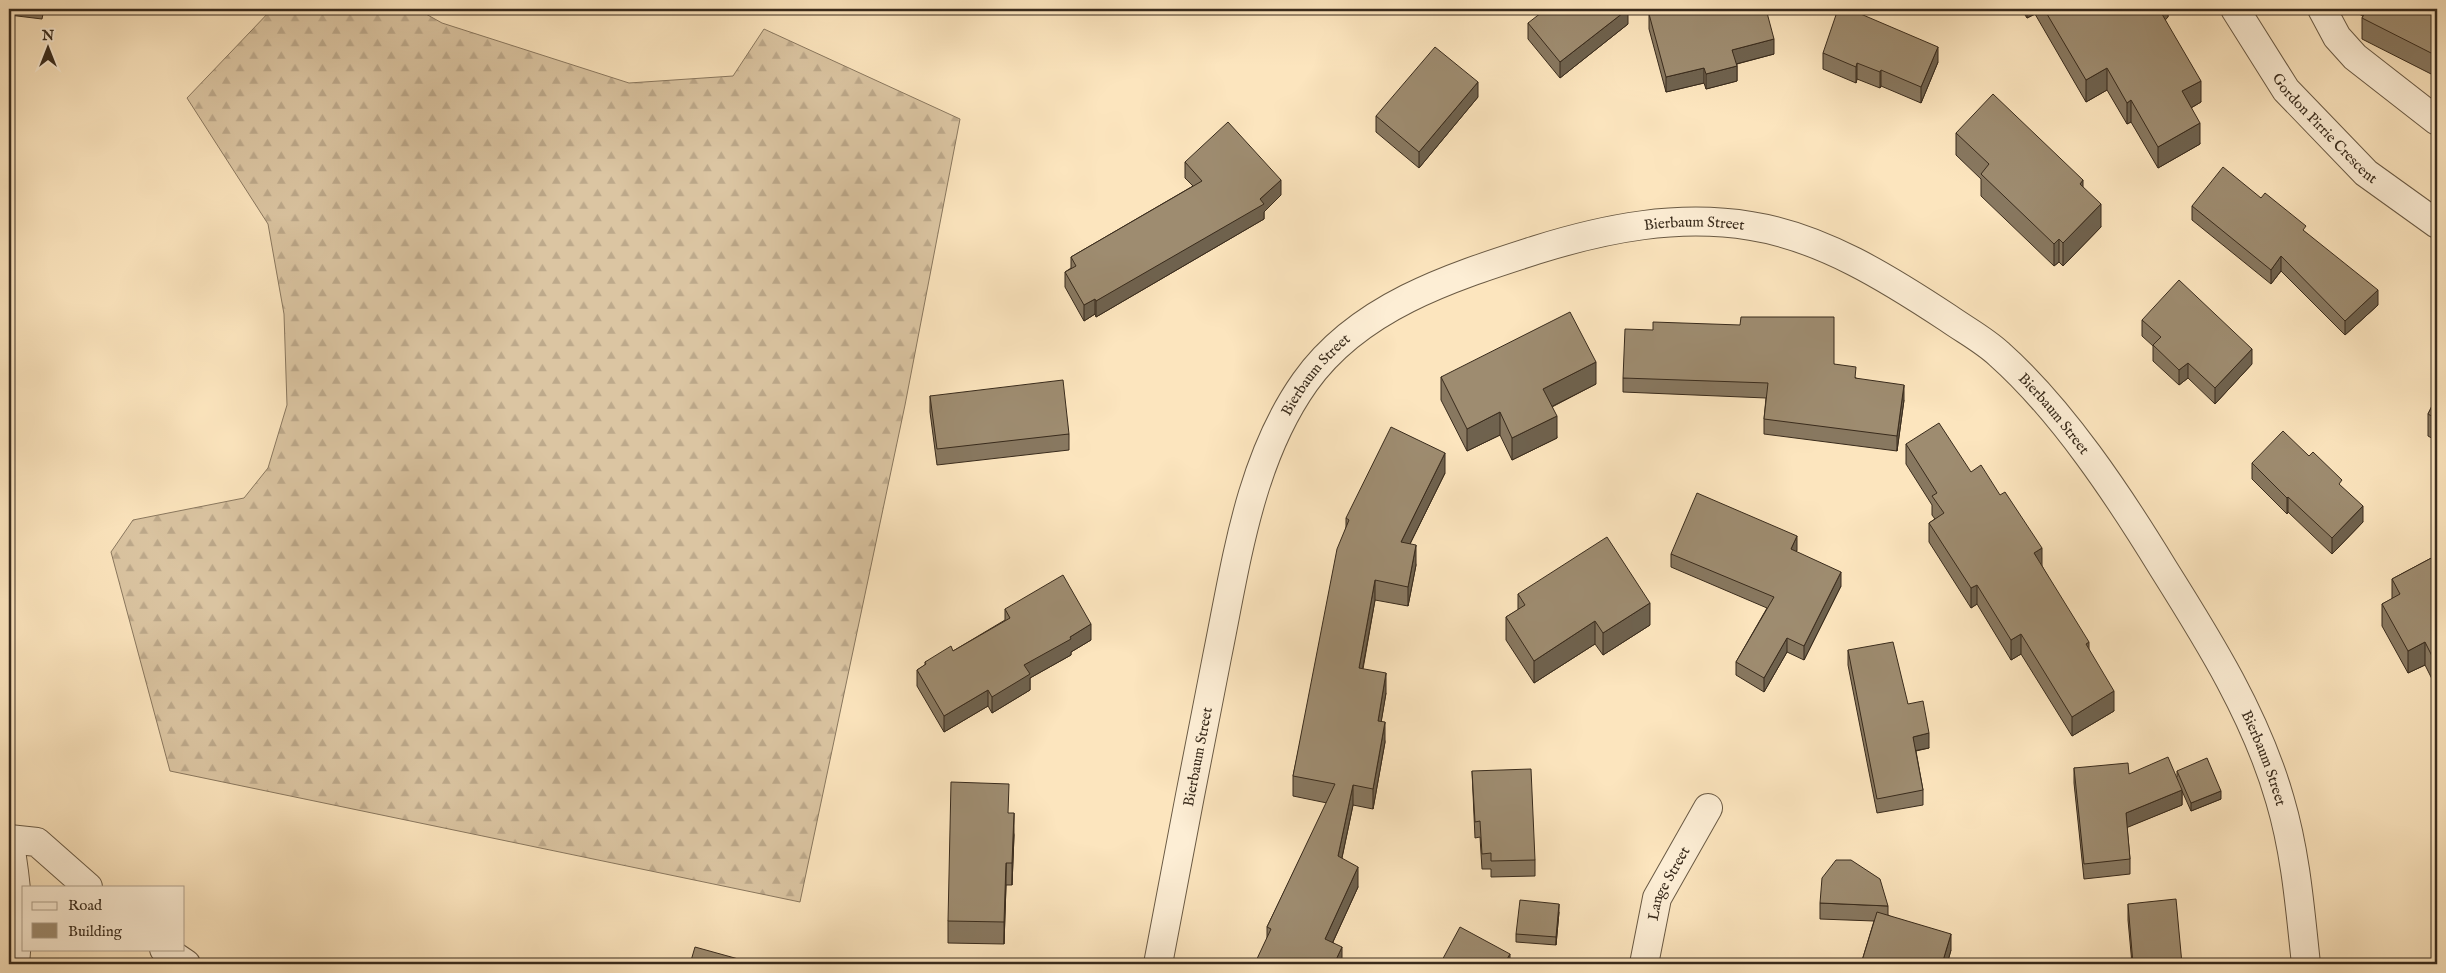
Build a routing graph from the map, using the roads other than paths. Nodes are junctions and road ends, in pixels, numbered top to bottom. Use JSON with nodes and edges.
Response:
{"nodes":[{"id":1,"x":2235,"y":9,"type":"edge"},
{"id":2,"x":2322,"y":9,"type":"edge"},
{"id":3,"x":2437,"y":121,"type":"edge"},
{"id":4,"x":2437,"y":224,"type":"edge"},
{"id":5,"x":1708,"y":808,"type":"dead end"},
{"id":6,"x":9,"y":839,"type":"edge"},
{"id":7,"x":87,"y":886,"type":"edge"},
{"id":8,"x":165,"y":950,"type":"edge"},
{"id":9,"x":15,"y":964,"type":"edge"},
{"id":10,"x":186,"y":964,"type":"edge"},
{"id":11,"x":1158,"y":964,"type":"edge"},
{"id":12,"x":1644,"y":964,"type":"edge"},
{"id":13,"x":2306,"y":964,"type":"edge"}],
"edges":[{"from":1,"to":4,"type":"street","name":"Gordon Pirrie Crescent"},
{"from":2,"to":3,"type":"street"},
{"from":5,"to":12,"type":"street","name":"Lange Street"},
{"from":6,"to":7,"type":"street"},
{"from":6,"to":9,"type":"street"},
{"from":8,"to":10,"type":"street"},
{"from":11,"to":13,"type":"street","name":"Bierbaum Street"}]}
